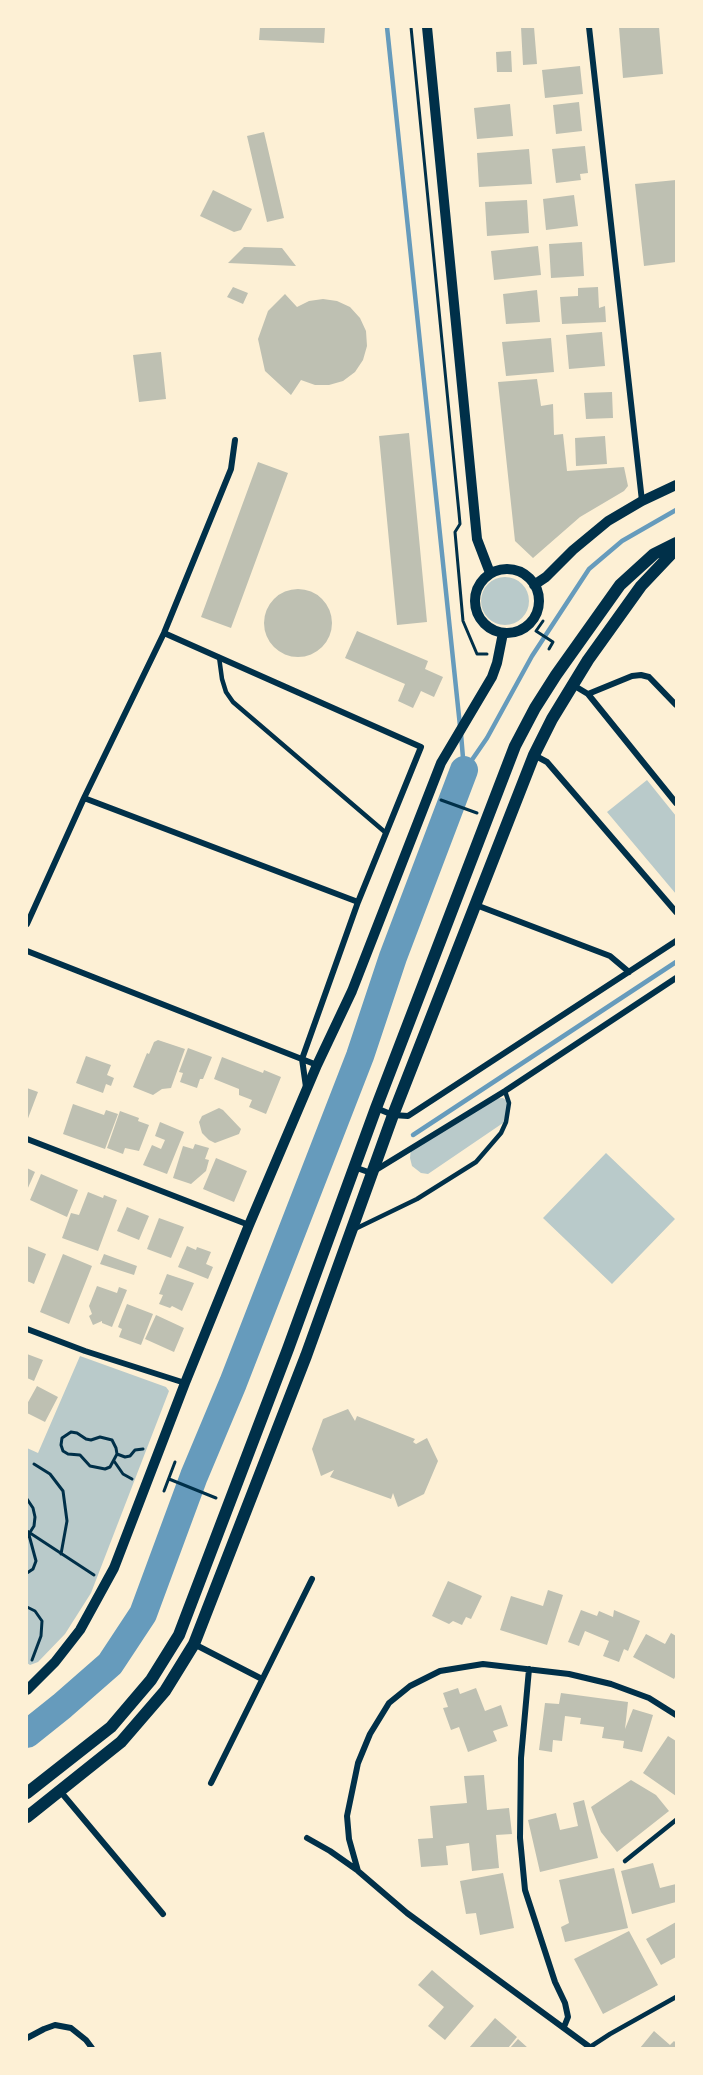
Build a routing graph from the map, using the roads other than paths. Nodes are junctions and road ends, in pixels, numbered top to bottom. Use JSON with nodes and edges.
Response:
{"nodes":[{"id":1,"x":427,"y":27,"type":"edge"},
{"id":2,"x":589,"y":27,"type":"edge"},
{"id":3,"x":235,"y":440,"type":"dead end"},
{"id":4,"x":676,"y":485,"type":"edge"},
{"id":5,"x":642,"y":501,"type":"junction"},
{"id":6,"x":676,"y":543,"type":"edge"},
{"id":7,"x":676,"y":549,"type":"edge"},
{"id":8,"x":490,"y":573,"type":"junction"},
{"id":9,"x":534,"y":585,"type":"junction"},
{"id":10,"x":164,"y":633,"type":"junction"},
{"id":11,"x":503,"y":633,"type":"junction"},
{"id":12,"x":219,"y":657,"type":"junction"},
{"id":13,"x":556,"y":675,"type":"junction"},
{"id":14,"x":573,"y":685,"type":"junction"},
{"id":15,"x":588,"y":694,"type":"junction"},
{"id":16,"x":676,"y":705,"type":"edge"},
{"id":17,"x":515,"y":746,"type":"junction"},
{"id":18,"x":534,"y":755,"type":"junction"},
{"id":19,"x":84,"y":798,"type":"junction"},
{"id":20,"x":676,"y":803,"type":"edge"},
{"id":21,"x":386,"y":833,"type":"junction"},
{"id":22,"x":458,"y":897,"type":"junction"},
{"id":23,"x":358,"y":902,"type":"junction"},
{"id":24,"x":476,"y":905,"type":"junction"},
{"id":25,"x":676,"y":912,"type":"edge"},
{"id":26,"x":27,"y":924,"type":"edge"},
{"id":27,"x":676,"y":941,"type":"edge"},
{"id":28,"x":27,"y":951,"type":"edge"},
{"id":29,"x":629,"y":972,"type":"junction"},
{"id":30,"x":676,"y":978,"type":"edge"},
{"id":31,"x":302,"y":1059,"type":"junction"},
{"id":32,"x":317,"y":1065,"type":"junction"},
{"id":33,"x":306,"y":1091,"type":"junction"},
{"id":34,"x":505,"y":1091,"type":"junction"},
{"id":35,"x":376,"y":1108,"type":"junction"},
{"id":36,"x":393,"y":1115,"type":"junction"},
{"id":37,"x":27,"y":1139,"type":"edge"},
{"id":38,"x":354,"y":1167,"type":"junction"},
{"id":39,"x":371,"y":1173,"type":"junction"},
{"id":40,"x":249,"y":1225,"type":"junction"},
{"id":41,"x":352,"y":1230,"type":"junction"},
{"id":42,"x":27,"y":1329,"type":"edge"},
{"id":43,"x":288,"y":1349,"type":"junction"},
{"id":44,"x":306,"y":1356,"type":"junction"},
{"id":45,"x":185,"y":1383,"type":"junction"},
{"id":46,"x":312,"y":1579,"type":"dead end"},
{"id":47,"x":179,"y":1635,"type":"junction"},
{"id":48,"x":194,"y":1644,"type":"junction"},
{"id":49,"x":529,"y":1669,"type":"junction"},
{"id":50,"x":262,"y":1680,"type":"junction"},
{"id":51,"x":28,"y":1688,"type":"edge"},
{"id":52,"x":676,"y":1715,"type":"edge"},
{"id":53,"x":48,"y":1776,"type":"junction"},
{"id":54,"x":211,"y":1783,"type":"dead end"},
{"id":55,"x":60,"y":1791,"type":"junction"},
{"id":56,"x":27,"y":1793,"type":"edge"},
{"id":57,"x":27,"y":1817,"type":"edge"},
{"id":58,"x":676,"y":1820,"type":"edge"},
{"id":59,"x":307,"y":1838,"type":"dead end"},
{"id":60,"x":625,"y":1861,"type":"dead end"},
{"id":61,"x":358,"y":1871,"type":"junction"},
{"id":62,"x":163,"y":1914,"type":"dead end"},
{"id":63,"x":676,"y":1997,"type":"edge"},
{"id":64,"x":564,"y":2027,"type":"junction"},
{"id":65,"x":27,"y":2038,"type":"edge"},
{"id":66,"x":92,"y":2048,"type":"edge"},
{"id":67,"x":590,"y":2048,"type":"edge"}],
"edges":[{"from":1,"to":8,"type":"street"},
{"from":2,"to":5,"type":"street"},
{"from":3,"to":10,"type":"street"},
{"from":4,"to":5,"type":"street"},
{"from":5,"to":9,"type":"street"},
{"from":6,"to":13,"type":"main road"},
{"from":7,"to":14,"type":"main road"},
{"from":8,"to":9,"type":"street"},
{"from":8,"to":11,"type":"street"},
{"from":9,"to":11,"type":"street"},
{"from":10,"to":12,"type":"street"},
{"from":10,"to":19,"type":"street"},
{"from":11,"to":32,"type":"street"},
{"from":12,"to":21,"type":"lane"},
{"from":12,"to":21,"type":"street"},
{"from":13,"to":14,"type":"main road"},
{"from":13,"to":17,"type":"main road"},
{"from":14,"to":15,"type":"street"},
{"from":14,"to":18,"type":"main road"},
{"from":15,"to":16,"type":"street"},
{"from":15,"to":20,"type":"street"},
{"from":17,"to":18,"type":"main road"},
{"from":17,"to":22,"type":"main road"},
{"from":18,"to":24,"type":"main road"},
{"from":18,"to":25,"type":"street"},
{"from":19,"to":23,"type":"street"},
{"from":19,"to":26,"type":"street"},
{"from":21,"to":23,"type":"street"},
{"from":22,"to":24,"type":"main road"},
{"from":22,"to":35,"type":"main road"},
{"from":23,"to":31,"type":"street"},
{"from":24,"to":29,"type":"street"},
{"from":24,"to":36,"type":"main road"},
{"from":27,"to":29,"type":"street"},
{"from":28,"to":31,"type":"street"},
{"from":29,"to":36,"type":"street"},
{"from":30,"to":34,"type":"street"},
{"from":31,"to":32,"type":"street"},
{"from":31,"to":33,"type":"street"},
{"from":32,"to":33,"type":"street"},
{"from":33,"to":40,"type":"street"},
{"from":34,"to":39,"type":"street"},
{"from":34,"to":41,"type":"lane"},
{"from":35,"to":36,"type":"street"},
{"from":35,"to":38,"type":"main road"},
{"from":36,"to":39,"type":"main road"},
{"from":37,"to":40,"type":"street"},
{"from":38,"to":39,"type":"street"},
{"from":38,"to":43,"type":"main road"},
{"from":39,"to":41,"type":"main road"},
{"from":40,"to":45,"type":"street"},
{"from":41,"to":44,"type":"main road"},
{"from":42,"to":45,"type":"street"},
{"from":43,"to":44,"type":"main road"},
{"from":43,"to":47,"type":"main road"},
{"from":44,"to":48,"type":"main road"},
{"from":45,"to":51,"type":"street"},
{"from":46,"to":50,"type":"street"},
{"from":47,"to":48,"type":"main road"},
{"from":47,"to":53,"type":"main road"},
{"from":48,"to":50,"type":"street"},
{"from":48,"to":55,"type":"main road"},
{"from":49,"to":52,"type":"street"},
{"from":49,"to":61,"type":"street"},
{"from":49,"to":64,"type":"street"},
{"from":50,"to":54,"type":"street"},
{"from":53,"to":55,"type":"main road"},
{"from":53,"to":56,"type":"main road"},
{"from":55,"to":57,"type":"main road"},
{"from":55,"to":62,"type":"street"},
{"from":58,"to":60,"type":"lane"},
{"from":59,"to":61,"type":"street"},
{"from":61,"to":64,"type":"street"},
{"from":63,"to":67,"type":"lane"},
{"from":64,"to":67,"type":"street"},
{"from":65,"to":66,"type":"street"}]}
